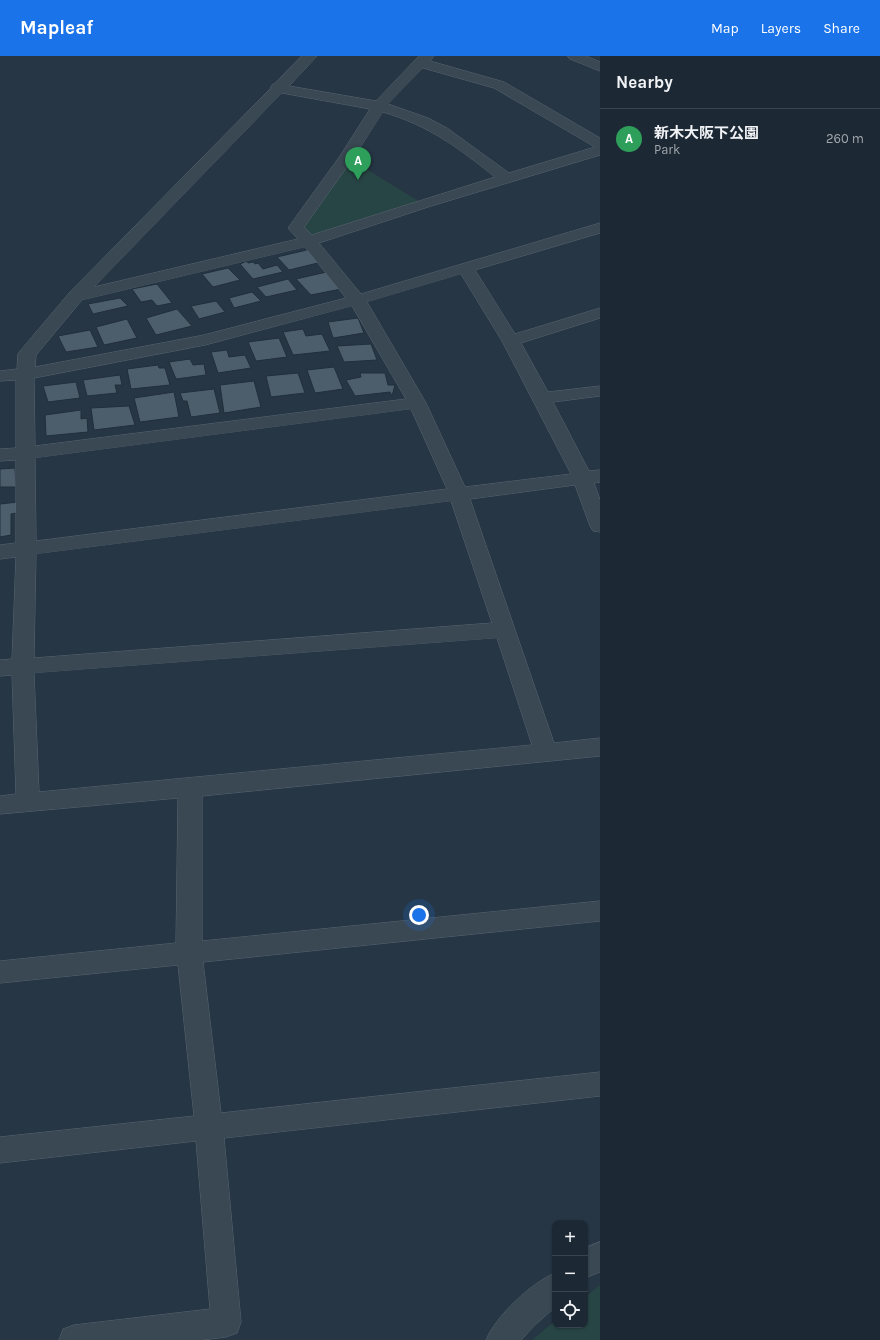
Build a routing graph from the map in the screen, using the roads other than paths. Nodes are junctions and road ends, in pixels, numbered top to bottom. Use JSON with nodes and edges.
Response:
{"nodes":[{"id":1,"x":310,"y":56,"type":"edge"},
{"id":2,"x":575,"y":56,"type":"edge"},
{"id":3,"x":424,"y":60,"type":"edge"},
{"id":4,"x":600,"y":67,"type":"edge"},
{"id":5,"x":277,"y":88,"type":"junction"},
{"id":6,"x":379,"y":106,"type":"junction"},
{"id":7,"x":600,"y":144,"type":"edge"},
{"id":8,"x":600,"y":150,"type":"edge"},
{"id":9,"x":506,"y":178,"type":"junction"},
{"id":10,"x":600,"y":228,"type":"edge"},
{"id":11,"x":309,"y":241,"type":"junction"},
{"id":12,"x":465,"y":267,"type":"junction"},
{"id":13,"x":76,"y":296,"type":"junction"},
{"id":14,"x":357,"y":300,"type":"junction"},
{"id":15,"x":600,"y":314,"type":"edge"},
{"id":16,"x":511,"y":341,"type":"junction"},
{"id":17,"x":25,"y":374,"type":"junction"},
{"id":18,"x":0,"y":376,"type":"edge"},
{"id":19,"x":600,"y":391,"type":"edge"},
{"id":20,"x":542,"y":398,"type":"junction"},
{"id":21,"x":416,"y":403,"type":"junction"},
{"id":22,"x":25,"y":453,"type":"junction"},
{"id":23,"x":0,"y":455,"type":"edge"},
{"id":24,"x":591,"y":476,"type":"edge"},
{"id":25,"x":459,"y":495,"type":"junction"},
{"id":26,"x":600,"y":526,"type":"edge"},
{"id":27,"x":26,"y":550,"type":"junction"},
{"id":28,"x":0,"y":552,"type":"edge"},
{"id":29,"x":503,"y":630,"type":"junction"},
{"id":30,"x":23,"y":666,"type":"junction"},
{"id":31,"x":0,"y":668,"type":"edge"},
{"id":32,"x":600,"y":748,"type":"edge"},
{"id":33,"x":546,"y":753,"type":"junction"},
{"id":34,"x":190,"y":788,"type":"junction"},
{"id":35,"x":28,"y":803,"type":"junction"},
{"id":36,"x":0,"y":805,"type":"edge"},
{"id":37,"x":600,"y":911,"type":"edge"},
{"id":38,"x":188,"y":953,"type":"junction"},
{"id":39,"x":0,"y":972,"type":"edge"},
{"id":40,"x":600,"y":1084,"type":"edge"},
{"id":41,"x":209,"y":1126,"type":"junction"},
{"id":42,"x":0,"y":1150,"type":"edge"},
{"id":43,"x":600,"y":1256,"type":"edge"},
{"id":44,"x":588,"y":1262,"type":"edge"},
{"id":45,"x":552,"y":1291,"type":"edge"},
{"id":46,"x":74,"y":1340,"type":"edge"},
{"id":47,"x":501,"y":1340,"type":"edge"}],
"edges":[{"from":1,"to":5,"type":"street"},
{"from":2,"to":4,"type":"street"},
{"from":3,"to":6,"type":"street"},
{"from":3,"to":7,"type":"street"},
{"from":5,"to":6,"type":"street"},
{"from":5,"to":13,"type":"street"},
{"from":6,"to":9,"type":"street"},
{"from":6,"to":11,"type":"street"},
{"from":8,"to":9,"type":"street"},
{"from":9,"to":11,"type":"street"},
{"from":10,"to":12,"type":"street"},
{"from":11,"to":13,"type":"street"},
{"from":11,"to":14,"type":"street"},
{"from":12,"to":14,"type":"street"},
{"from":12,"to":16,"type":"street"},
{"from":13,"to":17,"type":"street"},
{"from":14,"to":17,"type":"street"},
{"from":14,"to":21,"type":"street"},
{"from":15,"to":16,"type":"street"},
{"from":16,"to":20,"type":"street"},
{"from":17,"to":18,"type":"street"},
{"from":17,"to":22,"type":"street"},
{"from":19,"to":20,"type":"street"},
{"from":20,"to":24,"type":"street"},
{"from":21,"to":22,"type":"street"},
{"from":21,"to":25,"type":"street"},
{"from":22,"to":23,"type":"street"},
{"from":22,"to":27,"type":"street"},
{"from":24,"to":25,"type":"street"},
{"from":24,"to":26,"type":"street"},
{"from":25,"to":27,"type":"street"},
{"from":25,"to":29,"type":"street"},
{"from":27,"to":28,"type":"street"},
{"from":27,"to":30,"type":"street"},
{"from":29,"to":30,"type":"street"},
{"from":29,"to":33,"type":"street"},
{"from":30,"to":31,"type":"street"},
{"from":30,"to":35,"type":"street"},
{"from":32,"to":33,"type":"street"},
{"from":33,"to":34,"type":"street"},
{"from":34,"to":35,"type":"street"},
{"from":34,"to":38,"type":"street"},
{"from":35,"to":36,"type":"street"},
{"from":37,"to":38,"type":"street"},
{"from":38,"to":39,"type":"street"},
{"from":38,"to":41,"type":"street"},
{"from":40,"to":41,"type":"street"},
{"from":41,"to":42,"type":"street"},
{"from":41,"to":46,"type":"street"},
{"from":43,"to":44,"type":"street"},
{"from":45,"to":47,"type":"street"}]}
